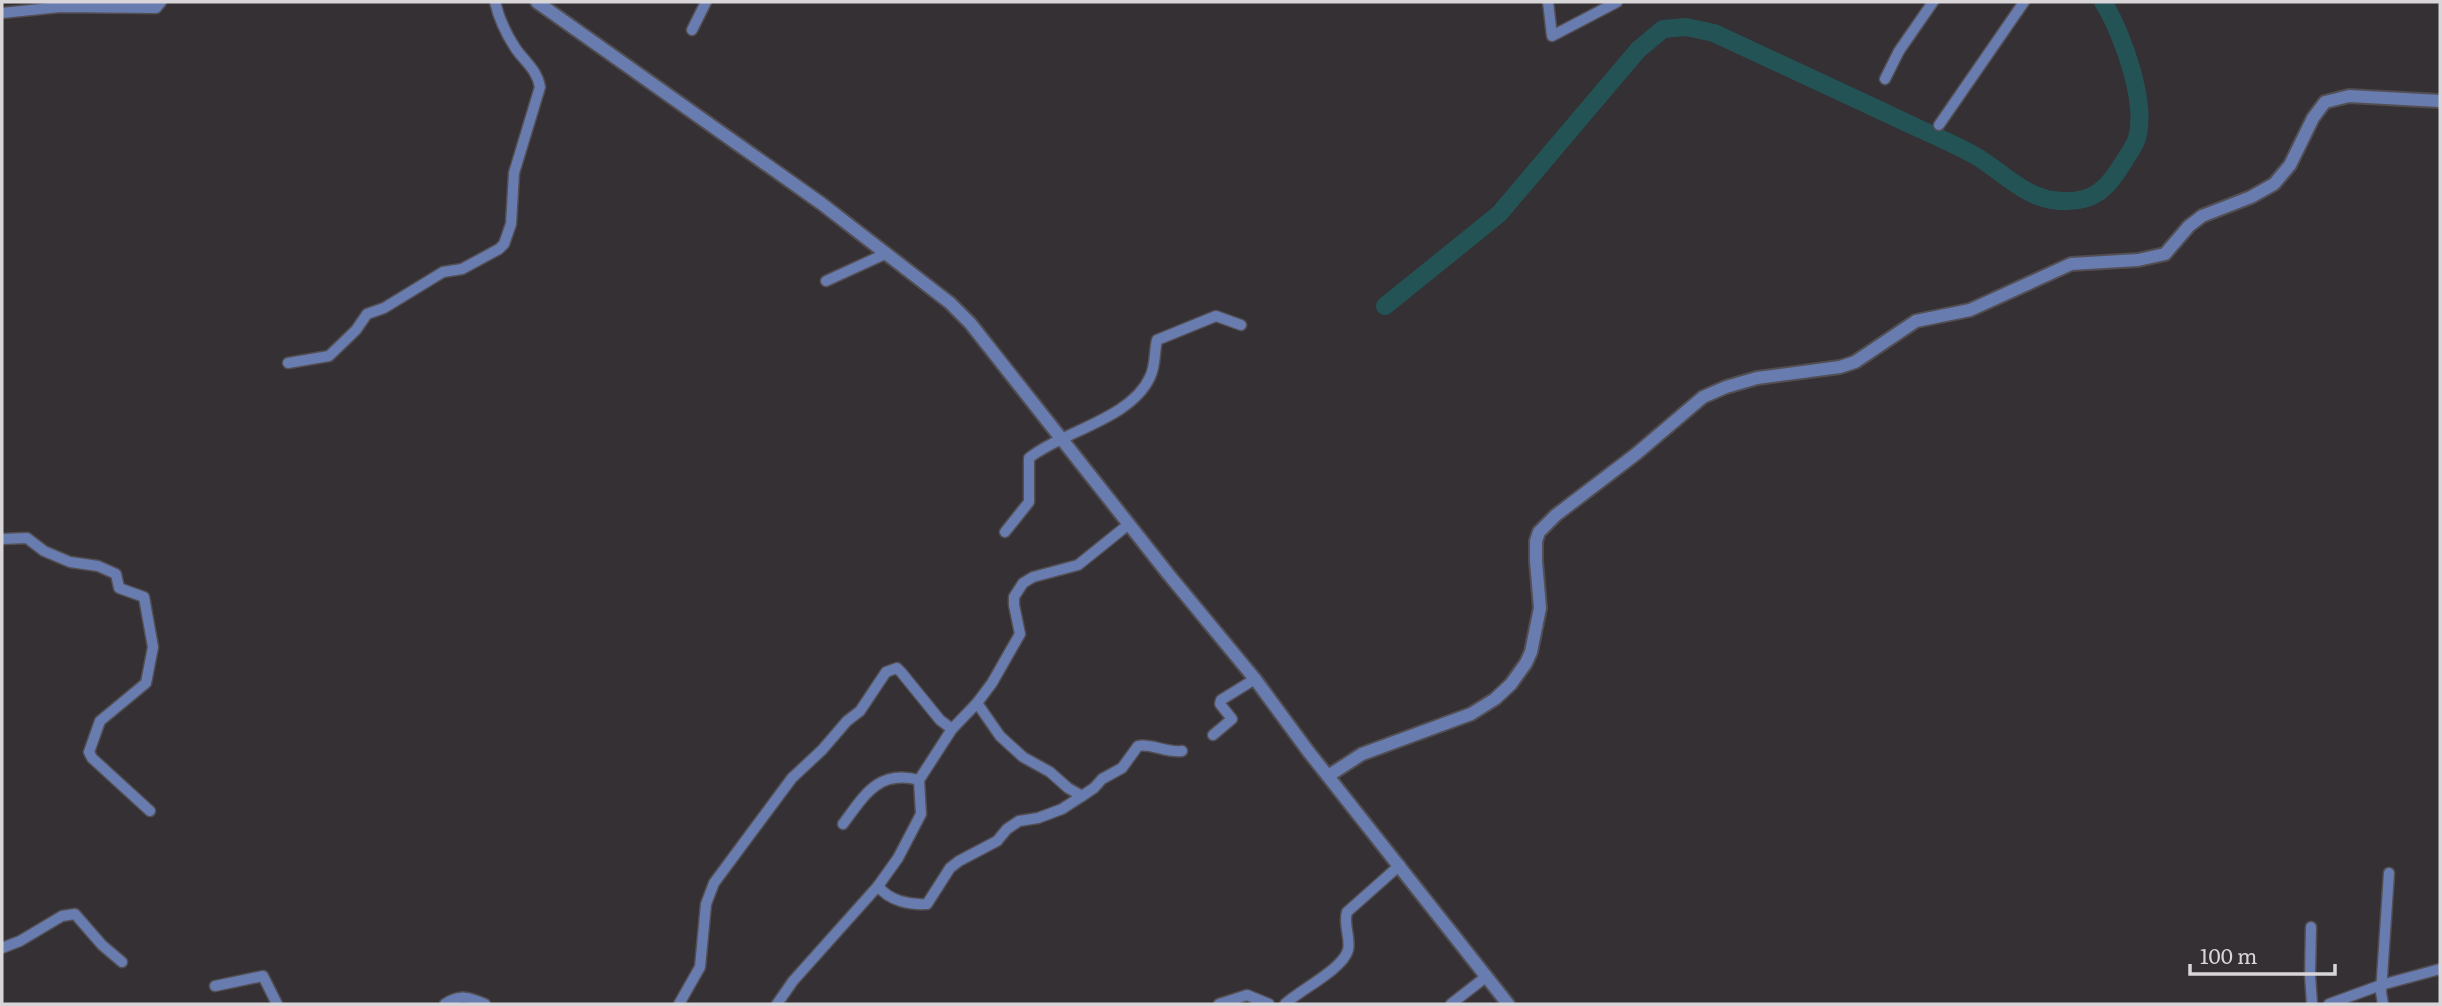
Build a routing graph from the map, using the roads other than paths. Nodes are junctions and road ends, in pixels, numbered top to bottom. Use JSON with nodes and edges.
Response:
{"nodes":[{"id":1,"x":12,"y":2,"type":"edge"},
{"id":2,"x":161,"y":2,"type":"edge"},
{"id":3,"x":495,"y":2,"type":"edge"},
{"id":4,"x":537,"y":2,"type":"edge"},
{"id":5,"x":706,"y":2,"type":"edge"},
{"id":6,"x":1548,"y":2,"type":"edge"},
{"id":7,"x":1595,"y":2,"type":"edge"},
{"id":8,"x":1617,"y":2,"type":"edge"},
{"id":9,"x":1933,"y":2,"type":"edge"},
{"id":10,"x":2024,"y":2,"type":"edge"},
{"id":11,"x":4,"y":13,"type":"edge"},
{"id":12,"x":1597,"y":13,"type":"junction"},
{"id":13,"x":692,"y":30,"type":"dead end"},
{"id":14,"x":1885,"y":79,"type":"dead end"},
{"id":15,"x":2440,"y":101,"type":"edge"},
{"id":16,"x":1939,"y":125,"type":"dead end"},
{"id":17,"x":885,"y":254,"type":"junction"},
{"id":18,"x":826,"y":281,"type":"dead end"},
{"id":19,"x":1241,"y":325,"type":"dead end"},
{"id":20,"x":288,"y":363,"type":"dead end"},
{"id":21,"x":1062,"y":440,"type":"junction"},
{"id":22,"x":1129,"y":524,"type":"junction"},
{"id":23,"x":1005,"y":532,"type":"dead end"},
{"id":24,"x":2,"y":539,"type":"edge"},
{"id":25,"x":1255,"y":679,"type":"junction"},
{"id":26,"x":978,"y":703,"type":"junction"},
{"id":27,"x":953,"y":729,"type":"junction"},
{"id":28,"x":1213,"y":735,"type":"dead end"},
{"id":29,"x":1182,"y":751,"type":"dead end"},
{"id":30,"x":1328,"y":776,"type":"junction"},
{"id":31,"x":919,"y":780,"type":"junction"},
{"id":32,"x":1083,"y":796,"type":"junction"},
{"id":33,"x":150,"y":811,"type":"dead end"},
{"id":34,"x":844,"y":824,"type":"dead end"},
{"id":35,"x":1400,"y":865,"type":"junction"},
{"id":36,"x":2389,"y":873,"type":"dead end"},
{"id":37,"x":878,"y":886,"type":"junction"},
{"id":38,"x":2311,"y":927,"type":"dead end"},
{"id":39,"x":2,"y":948,"type":"edge"},
{"id":40,"x":122,"y":962,"type":"dead end"},
{"id":41,"x":2440,"y":969,"type":"edge"},
{"id":42,"x":1487,"y":976,"type":"junction"},
{"id":43,"x":2381,"y":985,"type":"junction"},
{"id":44,"x":215,"y":986,"type":"dead end"},
{"id":45,"x":277,"y":1004,"type":"edge"},
{"id":46,"x":445,"y":1004,"type":"edge"},
{"id":47,"x":485,"y":1004,"type":"edge"},
{"id":48,"x":679,"y":1004,"type":"edge"},
{"id":49,"x":777,"y":1004,"type":"edge"},
{"id":50,"x":1219,"y":1004,"type":"edge"},
{"id":51,"x":1269,"y":1004,"type":"edge"},
{"id":52,"x":1285,"y":1004,"type":"edge"},
{"id":53,"x":1451,"y":1004,"type":"edge"},
{"id":54,"x":1508,"y":1004,"type":"edge"},
{"id":55,"x":2312,"y":1004,"type":"edge"},
{"id":56,"x":2329,"y":1004,"type":"edge"},
{"id":57,"x":2384,"y":1004,"type":"edge"}],
"edges":[{"from":1,"to":11,"type":"street"},
{"from":2,"to":11,"type":"street"},
{"from":3,"to":20,"type":"street"},
{"from":4,"to":17,"type":"street"},
{"from":5,"to":13,"type":"street"},
{"from":6,"to":12,"type":"street"},
{"from":7,"to":12,"type":"street"},
{"from":8,"to":12,"type":"street"},
{"from":9,"to":14,"type":"street"},
{"from":10,"to":16,"type":"street"},
{"from":15,"to":30,"type":"street"},
{"from":17,"to":18,"type":"street"},
{"from":17,"to":21,"type":"street"},
{"from":19,"to":21,"type":"street"},
{"from":21,"to":22,"type":"street"},
{"from":21,"to":23,"type":"street"},
{"from":22,"to":25,"type":"street"},
{"from":22,"to":26,"type":"street"},
{"from":24,"to":33,"type":"street"},
{"from":25,"to":28,"type":"street"},
{"from":25,"to":30,"type":"street"},
{"from":26,"to":27,"type":"street"},
{"from":26,"to":32,"type":"street"},
{"from":27,"to":31,"type":"street"},
{"from":27,"to":48,"type":"street"},
{"from":29,"to":32,"type":"street"},
{"from":30,"to":35,"type":"street"},
{"from":31,"to":34,"type":"street"},
{"from":31,"to":37,"type":"street"},
{"from":32,"to":37,"type":"street"},
{"from":35,"to":42,"type":"street"},
{"from":35,"to":52,"type":"street"},
{"from":36,"to":43,"type":"street"},
{"from":37,"to":49,"type":"street"},
{"from":38,"to":55,"type":"street"},
{"from":39,"to":40,"type":"street"},
{"from":41,"to":43,"type":"street"},
{"from":42,"to":53,"type":"street"},
{"from":42,"to":54,"type":"street"},
{"from":43,"to":56,"type":"street"},
{"from":43,"to":57,"type":"street"},
{"from":44,"to":45,"type":"street"},
{"from":46,"to":47,"type":"street"},
{"from":50,"to":51,"type":"street"}]}
